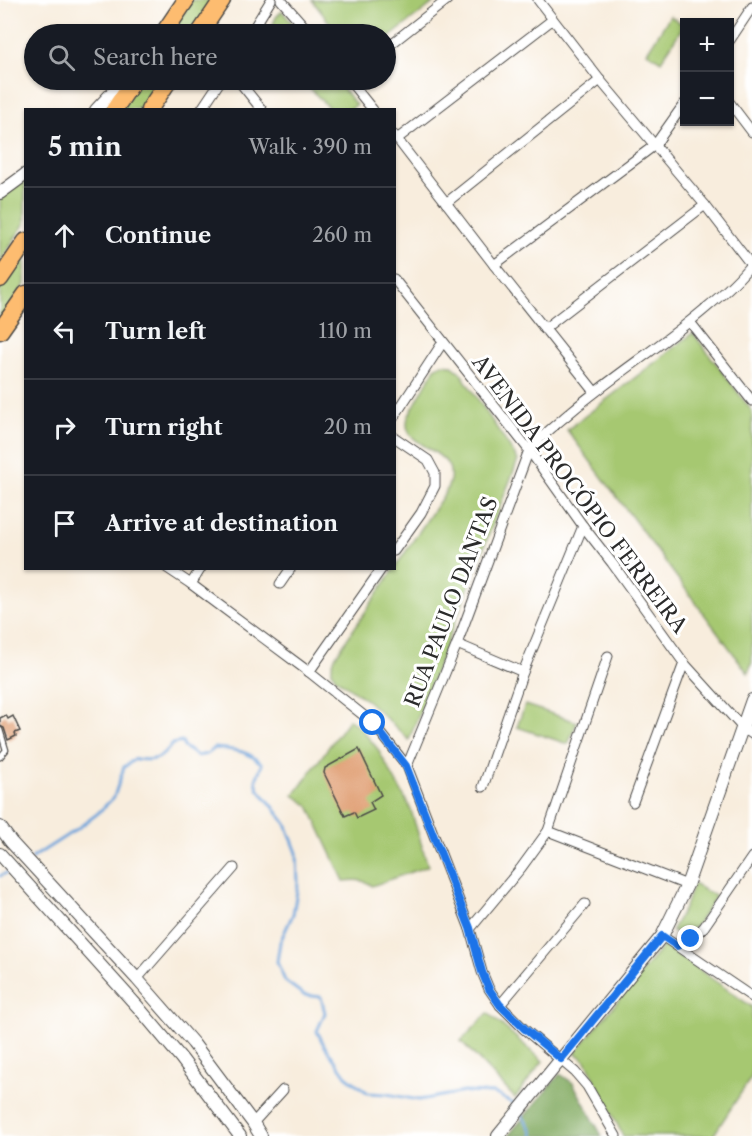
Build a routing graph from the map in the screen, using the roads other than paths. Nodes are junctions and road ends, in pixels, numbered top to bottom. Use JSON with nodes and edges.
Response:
{"nodes":[{"id":1,"x":222,"y":0,"type":"edge"},
{"id":2,"x":272,"y":0,"type":"edge"},
{"id":3,"x":281,"y":0,"type":"edge"},
{"id":4,"x":447,"y":0,"type":"edge"},
{"id":5,"x":538,"y":0,"type":"edge"},
{"id":6,"x":184,"y":3,"type":"edge"},
{"id":7,"x":752,"y":7,"type":"edge"},
{"id":8,"x":552,"y":20,"type":"junction"},
{"id":9,"x":169,"y":24,"type":"edge"},
{"id":10,"x":206,"y":24,"type":"edge"},
{"id":11,"x":256,"y":24,"type":"edge"},
{"id":12,"x":302,"y":24,"type":"edge"},
{"id":13,"x":734,"y":33,"type":"edge"},
{"id":14,"x":396,"y":40,"type":"edge"},
{"id":15,"x":600,"y":80,"type":"junction"},
{"id":16,"x":115,"y":90,"type":"edge"},
{"id":17,"x":127,"y":90,"type":"edge"},
{"id":18,"x":162,"y":90,"type":"edge"},
{"id":19,"x":214,"y":90,"type":"edge"},
{"id":20,"x":245,"y":90,"type":"edge"},
{"id":21,"x":356,"y":90,"type":"edge"},
{"id":22,"x":98,"y":108,"type":"edge"},
{"id":23,"x":115,"y":108,"type":"edge"},
{"id":24,"x":150,"y":108,"type":"edge"},
{"id":25,"x":202,"y":108,"type":"edge"},
{"id":26,"x":260,"y":108,"type":"edge"},
{"id":27,"x":368,"y":108,"type":"edge"},
{"id":28,"x":734,"y":109,"type":"edge"},
{"id":29,"x":680,"y":110,"type":"edge"},
{"id":30,"x":752,"y":132,"type":"edge"},
{"id":31,"x":396,"y":137,"type":"edge"},
{"id":32,"x":655,"y":145,"type":"junction"},
{"id":33,"x":24,"y":175,"type":"edge"},
{"id":34,"x":0,"y":193,"type":"edge"},
{"id":35,"x":446,"y":202,"type":"junction"},
{"id":36,"x":705,"y":205,"type":"junction"},
{"id":37,"x":24,"y":244,"type":"edge"},
{"id":38,"x":752,"y":264,"type":"edge"},
{"id":39,"x":494,"y":265,"type":"junction"},
{"id":40,"x":0,"y":279,"type":"edge"},
{"id":41,"x":396,"y":282,"type":"edge"},
{"id":42,"x":24,"y":297,"type":"edge"},
{"id":43,"x":690,"y":321,"type":"junction"},
{"id":44,"x":544,"y":329,"type":"junction"},
{"id":45,"x":0,"y":331,"type":"edge"},
{"id":46,"x":443,"y":342,"type":"junction"},
{"id":47,"x":595,"y":392,"type":"junction"},
{"id":48,"x":752,"y":401,"type":"edge"},
{"id":49,"x":396,"y":414,"type":"edge"},
{"id":50,"x":396,"y":437,"type":"edge"},
{"id":51,"x":529,"y":450,"type":"junction"},
{"id":52,"x":583,"y":526,"type":"junction"},
{"id":53,"x":396,"y":548,"type":"edge"},
{"id":54,"x":170,"y":570,"type":"edge"},
{"id":55,"x":200,"y":570,"type":"edge"},
{"id":56,"x":290,"y":570,"type":"edge"},
{"id":57,"x":381,"y":570,"type":"edge"},
{"id":58,"x":191,"y":584,"type":"junction"},
{"id":59,"x":280,"y":584,"type":"dead end"},
{"id":60,"x":457,"y":644,"type":"junction"},
{"id":61,"x":608,"y":656,"type":"dead end"},
{"id":62,"x":684,"y":663,"type":"junction"},
{"id":63,"x":309,"y":672,"type":"junction"},
{"id":64,"x":523,"y":672,"type":"junction"},
{"id":65,"x":752,"y":700,"type":"edge"},
{"id":66,"x":0,"y":730,"type":"edge"},
{"id":67,"x":747,"y":731,"type":"edge"},
{"id":68,"x":0,"y":757,"type":"edge"},
{"id":69,"x":406,"y":766,"type":"junction"},
{"id":70,"x":483,"y":788,"type":"dead end"},
{"id":71,"x":633,"y":802,"type":"dead end"},
{"id":72,"x":0,"y":827,"type":"edge"},
{"id":73,"x":548,"y":831,"type":"junction"},
{"id":74,"x":0,"y":854,"type":"edge"},
{"id":75,"x":752,"y":857,"type":"edge"},
{"id":76,"x":234,"y":868,"type":"dead end"},
{"id":77,"x":687,"y":885,"type":"junction"},
{"id":78,"x":585,"y":904,"type":"dead end"},
{"id":79,"x":470,"y":928,"type":"junction"},
{"id":80,"x":662,"y":936,"type":"junction"},
{"id":81,"x":677,"y":946,"type":"junction"},
{"id":82,"x":137,"y":979,"type":"junction"},
{"id":83,"x":752,"y":997,"type":"edge"},
{"id":84,"x":500,"y":1005,"type":"junction"},
{"id":85,"x":561,"y":1059,"type":"junction"},
{"id":86,"x":283,"y":1090,"type":"dead end"},
{"id":87,"x":253,"y":1123,"type":"junction"},
{"id":88,"x":240,"y":1136,"type":"edge"},
{"id":89,"x":261,"y":1136,"type":"edge"},
{"id":90,"x":498,"y":1136,"type":"edge"},
{"id":91,"x":616,"y":1136,"type":"edge"}],
"edges":[{"from":1,"to":10,"type":"highway"},
{"from":2,"to":11,"type":"street"},
{"from":3,"to":12,"type":"street"},
{"from":4,"to":14,"type":"street"},
{"from":5,"to":8,"type":"street"},
{"from":6,"to":9,"type":"highway"},
{"from":7,"to":13,"type":"street"},
{"from":8,"to":15,"type":"street"},
{"from":8,"to":31,"type":"street"},
{"from":15,"to":32,"type":"street"},
{"from":15,"to":35,"type":"street"},
{"from":16,"to":22,"type":"street"},
{"from":17,"to":23,"type":"highway"},
{"from":18,"to":24,"type":"highway"},
{"from":19,"to":25,"type":"street"},
{"from":20,"to":26,"type":"street"},
{"from":21,"to":27,"type":"street"},
{"from":28,"to":30,"type":"street"},
{"from":29,"to":32,"type":"street"},
{"from":31,"to":35,"type":"street"},
{"from":32,"to":36,"type":"street"},
{"from":32,"to":39,"type":"street"},
{"from":33,"to":34,"type":"street"},
{"from":35,"to":39,"type":"street"},
{"from":36,"to":38,"type":"street"},
{"from":36,"to":44,"type":"street"},
{"from":37,"to":40,"type":"highway"},
{"from":38,"to":43,"type":"street"},
{"from":39,"to":44,"type":"street"},
{"from":41,"to":46,"type":"street","name":"AVENIDA PROCÓPIO FERREIRA"},
{"from":42,"to":45,"type":"highway"},
{"from":43,"to":47,"type":"street"},
{"from":43,"to":48,"type":"street"},
{"from":44,"to":47,"type":"street"},
{"from":46,"to":49,"type":"street"},
{"from":46,"to":51,"type":"street","name":"AVENIDA PROCÓPIO FERREIRA"},
{"from":47,"to":51,"type":"street"},
{"from":50,"to":53,"type":"street"},
{"from":51,"to":52,"type":"street","name":"AVENIDA PROCÓPIO FERREIRA"},
{"from":51,"to":60,"type":"street","name":"RUA PAULO DANTAS"},
{"from":52,"to":62,"type":"street","name":"AVENIDA PROCÓPIO FERREIRA"},
{"from":52,"to":64,"type":"street"},
{"from":54,"to":58,"type":"street"},
{"from":55,"to":58,"type":"street"},
{"from":56,"to":59,"type":"street"},
{"from":57,"to":63,"type":"street"},
{"from":58,"to":63,"type":"street"},
{"from":60,"to":64,"type":"street"},
{"from":60,"to":69,"type":"street","name":"RUA PAULO DANTAS"},
{"from":61,"to":73,"type":"street"},
{"from":62,"to":67,"type":"street","name":"AVENIDA PROCÓPIO FERREIRA"},
{"from":62,"to":71,"type":"street"},
{"from":63,"to":69,"type":"street"},
{"from":64,"to":70,"type":"street"},
{"from":65,"to":67,"type":"street"},
{"from":66,"to":68,"type":"lane"},
{"from":67,"to":77,"type":"street"},
{"from":69,"to":79,"type":"street"},
{"from":72,"to":82,"type":"street"},
{"from":73,"to":77,"type":"street"},
{"from":73,"to":79,"type":"street"},
{"from":74,"to":88,"type":"street"},
{"from":75,"to":81,"type":"street"},
{"from":76,"to":82,"type":"street"},
{"from":77,"to":80,"type":"street"},
{"from":78,"to":84,"type":"street"},
{"from":79,"to":84,"type":"street"},
{"from":80,"to":81,"type":"street"},
{"from":80,"to":85,"type":"street"},
{"from":81,"to":83,"type":"street"},
{"from":82,"to":87,"type":"street"},
{"from":84,"to":85,"type":"street"},
{"from":85,"to":90,"type":"street"},
{"from":85,"to":91,"type":"street"},
{"from":86,"to":87,"type":"street"},
{"from":87,"to":89,"type":"street"}]}
